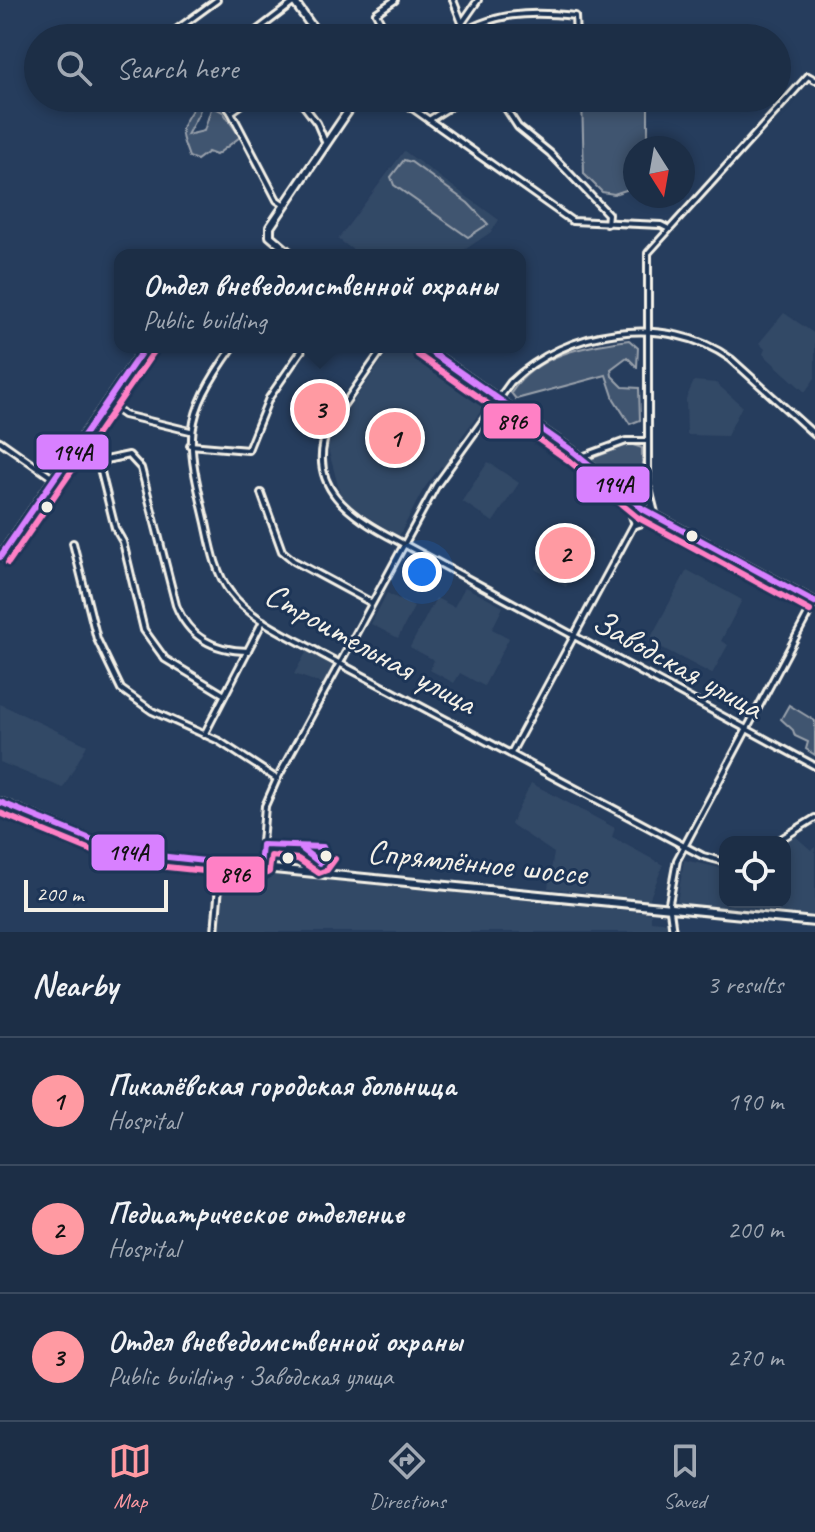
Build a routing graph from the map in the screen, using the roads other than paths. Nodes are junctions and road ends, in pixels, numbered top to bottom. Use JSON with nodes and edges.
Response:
{"nodes":[{"id":1,"x":217,"y":0,"type":"edge"},
{"id":2,"x":395,"y":0,"type":"edge"},
{"id":3,"x":453,"y":0,"type":"edge"},
{"id":4,"x":478,"y":0,"type":"edge"},
{"id":5,"x":295,"y":1,"type":"edge"},
{"id":6,"x":462,"y":23,"type":"joint"},
{"id":7,"x":184,"y":24,"type":"edge"},
{"id":8,"x":265,"y":24,"type":"edge"},
{"id":9,"x":311,"y":24,"type":"edge"},
{"id":10,"x":382,"y":24,"type":"edge"},
{"id":11,"x":479,"y":24,"type":"edge"},
{"id":12,"x":575,"y":24,"type":"edge"},
{"id":13,"x":815,"y":80,"type":"edge"},
{"id":14,"x":791,"y":95,"type":"edge"},
{"id":15,"x":231,"y":112,"type":"edge"},
{"id":16,"x":309,"y":112,"type":"edge"},
{"id":17,"x":348,"y":112,"type":"edge"},
{"id":18,"x":418,"y":112,"type":"edge"},
{"id":19,"x":442,"y":112,"type":"edge"},
{"id":20,"x":508,"y":112,"type":"edge"},
{"id":21,"x":775,"y":112,"type":"edge"},
{"id":22,"x":429,"y":120,"type":"junction"},
{"id":23,"x":326,"y":144,"type":"junction"},
{"id":24,"x":283,"y":204,"type":"junction"},
{"id":25,"x":607,"y":224,"type":"junction"},
{"id":26,"x":669,"y":229,"type":"junction"},
{"id":27,"x":285,"y":249,"type":"edge"},
{"id":28,"x":648,"y":334,"type":"junction"},
{"id":29,"x":141,"y":353,"type":"edge"},
{"id":30,"x":229,"y":353,"type":"edge"},
{"id":31,"x":300,"y":353,"type":"edge"},
{"id":32,"x":380,"y":353,"type":"edge"},
{"id":33,"x":433,"y":353,"type":"edge"},
{"id":34,"x":499,"y":399,"type":"junction"},
{"id":35,"x":107,"y":403,"type":"junction"},
{"id":36,"x":190,"y":431,"type":"junction"},
{"id":37,"x":815,"y":435,"type":"edge"},
{"id":38,"x":0,"y":441,"type":"edge"},
{"id":39,"x":648,"y":441,"type":"junction"},
{"id":40,"x":190,"y":445,"type":"junction"},
{"id":41,"x":75,"y":448,"type":"junction"},
{"id":42,"x":581,"y":458,"type":"junction"},
{"id":43,"x":101,"y":461,"type":"junction"},
{"id":44,"x":54,"y":479,"type":"junction"},
{"id":45,"x":648,"y":489,"type":"junction"},
{"id":46,"x":261,"y":493,"type":"dead end"},
{"id":47,"x":626,"y":496,"type":"junction"},
{"id":48,"x":643,"y":509,"type":"junction"},
{"id":49,"x":655,"y":517,"type":"junction"},
{"id":50,"x":636,"y":524,"type":"junction"},
{"id":51,"x":73,"y":543,"type":"dead end"},
{"id":52,"x":404,"y":544,"type":"junction"},
{"id":53,"x":0,"y":557,"type":"edge"},
{"id":54,"x":815,"y":602,"type":"edge"},
{"id":55,"x":372,"y":603,"type":"junction"},
{"id":56,"x":263,"y":621,"type":"junction"},
{"id":57,"x":575,"y":635,"type":"junction"},
{"id":58,"x":248,"y":651,"type":"junction"},
{"id":59,"x":339,"y":662,"type":"junction"},
{"id":60,"x":223,"y":694,"type":"junction"},
{"id":61,"x":747,"y":730,"type":"junction"},
{"id":62,"x":204,"y":735,"type":"junction"},
{"id":63,"x":511,"y":753,"type":"junction"},
{"id":64,"x":815,"y":766,"type":"edge"},
{"id":65,"x":277,"y":779,"type":"junction"},
{"id":66,"x":0,"y":802,"type":"edge"},
{"id":67,"x":815,"y":818,"type":"edge"},
{"id":68,"x":786,"y":836,"type":"edge"},
{"id":69,"x":684,"y":845,"type":"junction"},
{"id":70,"x":719,"y":860,"type":"edge"},
{"id":71,"x":221,"y":863,"type":"junction"},
{"id":72,"x":260,"y":867,"type":"junction"},
{"id":73,"x":670,"y":907,"type":"junction"},
{"id":74,"x":815,"y":922,"type":"edge"},
{"id":75,"x":215,"y":932,"type":"edge"},
{"id":76,"x":673,"y":932,"type":"edge"}],
"edges":[{"from":1,"to":7,"type":"street"},
{"from":2,"to":10,"type":"street"},
{"from":3,"to":6,"type":"street"},
{"from":4,"to":6,"type":"street"},
{"from":5,"to":8,"type":"street"},
{"from":5,"to":9,"type":"street"},
{"from":11,"to":12,"type":"street"},
{"from":13,"to":14,"type":"street"},
{"from":15,"to":24,"type":"street"},
{"from":16,"to":23,"type":"street"},
{"from":17,"to":23,"type":"street"},
{"from":18,"to":22,"type":"street"},
{"from":19,"to":22,"type":"street"},
{"from":20,"to":25,"type":"street"},
{"from":21,"to":26,"type":"street"},
{"from":22,"to":25,"type":"street"},
{"from":23,"to":24,"type":"street"},
{"from":24,"to":27,"type":"street"},
{"from":25,"to":26,"type":"street"},
{"from":26,"to":28,"type":"street"},
{"from":28,"to":34,"type":"street"},
{"from":28,"to":37,"type":"street"},
{"from":28,"to":39,"type":"street"},
{"from":29,"to":35,"type":"street"},
{"from":30,"to":36,"type":"street","name":"Строительная улица"},
{"from":31,"to":40,"type":"street"},
{"from":32,"to":52,"type":"street","name":"Заводская улица"},
{"from":33,"to":34,"type":"street"},
{"from":34,"to":42,"type":"street"},
{"from":34,"to":52,"type":"street"},
{"from":35,"to":36,"type":"street"},
{"from":35,"to":41,"type":"street"},
{"from":36,"to":40,"type":"street","name":"Строительная улица"},
{"from":38,"to":44,"type":"street"},
{"from":39,"to":42,"type":"street"},
{"from":39,"to":45,"type":"street"},
{"from":40,"to":56,"type":"street","name":"Строительная улица"},
{"from":41,"to":43,"type":"street"},
{"from":41,"to":44,"type":"street"},
{"from":42,"to":47,"type":"street"},
{"from":43,"to":58,"type":"street"},
{"from":43,"to":60,"type":"street"},
{"from":44,"to":53,"type":"street"},
{"from":45,"to":47,"type":"street"},
{"from":45,"to":48,"type":"street"},
{"from":45,"to":49,"type":"street"},
{"from":46,"to":55,"type":"street"},
{"from":47,"to":48,"type":"street"},
{"from":47,"to":50,"type":"street"},
{"from":48,"to":49,"type":"street"},
{"from":48,"to":50,"type":"street"},
{"from":49,"to":50,"type":"street"},
{"from":49,"to":54,"type":"street"},
{"from":50,"to":57,"type":"street"},
{"from":51,"to":62,"type":"street"},
{"from":52,"to":55,"type":"street"},
{"from":52,"to":57,"type":"street","name":"Заводская улица"},
{"from":54,"to":61,"type":"street"},
{"from":55,"to":59,"type":"street"},
{"from":56,"to":58,"type":"street"},
{"from":56,"to":59,"type":"street","name":"Строительная улица"},
{"from":57,"to":61,"type":"street","name":"Заводская улица"},
{"from":57,"to":63,"type":"street"},
{"from":58,"to":60,"type":"street"},
{"from":59,"to":63,"type":"street","name":"Строительная улица"},
{"from":59,"to":65,"type":"street"},
{"from":60,"to":62,"type":"street"},
{"from":61,"to":64,"type":"street","name":"Заводская улица"},
{"from":61,"to":69,"type":"street"},
{"from":62,"to":65,"type":"street"},
{"from":63,"to":69,"type":"street","name":"Строительная улица"},
{"from":65,"to":72,"type":"street"},
{"from":66,"to":71,"type":"street","name":"Спрямлённое шоссе"},
{"from":67,"to":68,"type":"street"},
{"from":69,"to":70,"type":"street","name":"Строительная улица"},
{"from":69,"to":73,"type":"street"},
{"from":71,"to":72,"type":"street","name":"Спрямлённое шоссе"},
{"from":71,"to":75,"type":"street"},
{"from":72,"to":73,"type":"street","name":"Спрямлённое шоссе"},
{"from":73,"to":74,"type":"street","name":"Спрямлённое шоссе"},
{"from":73,"to":76,"type":"street"}]}
